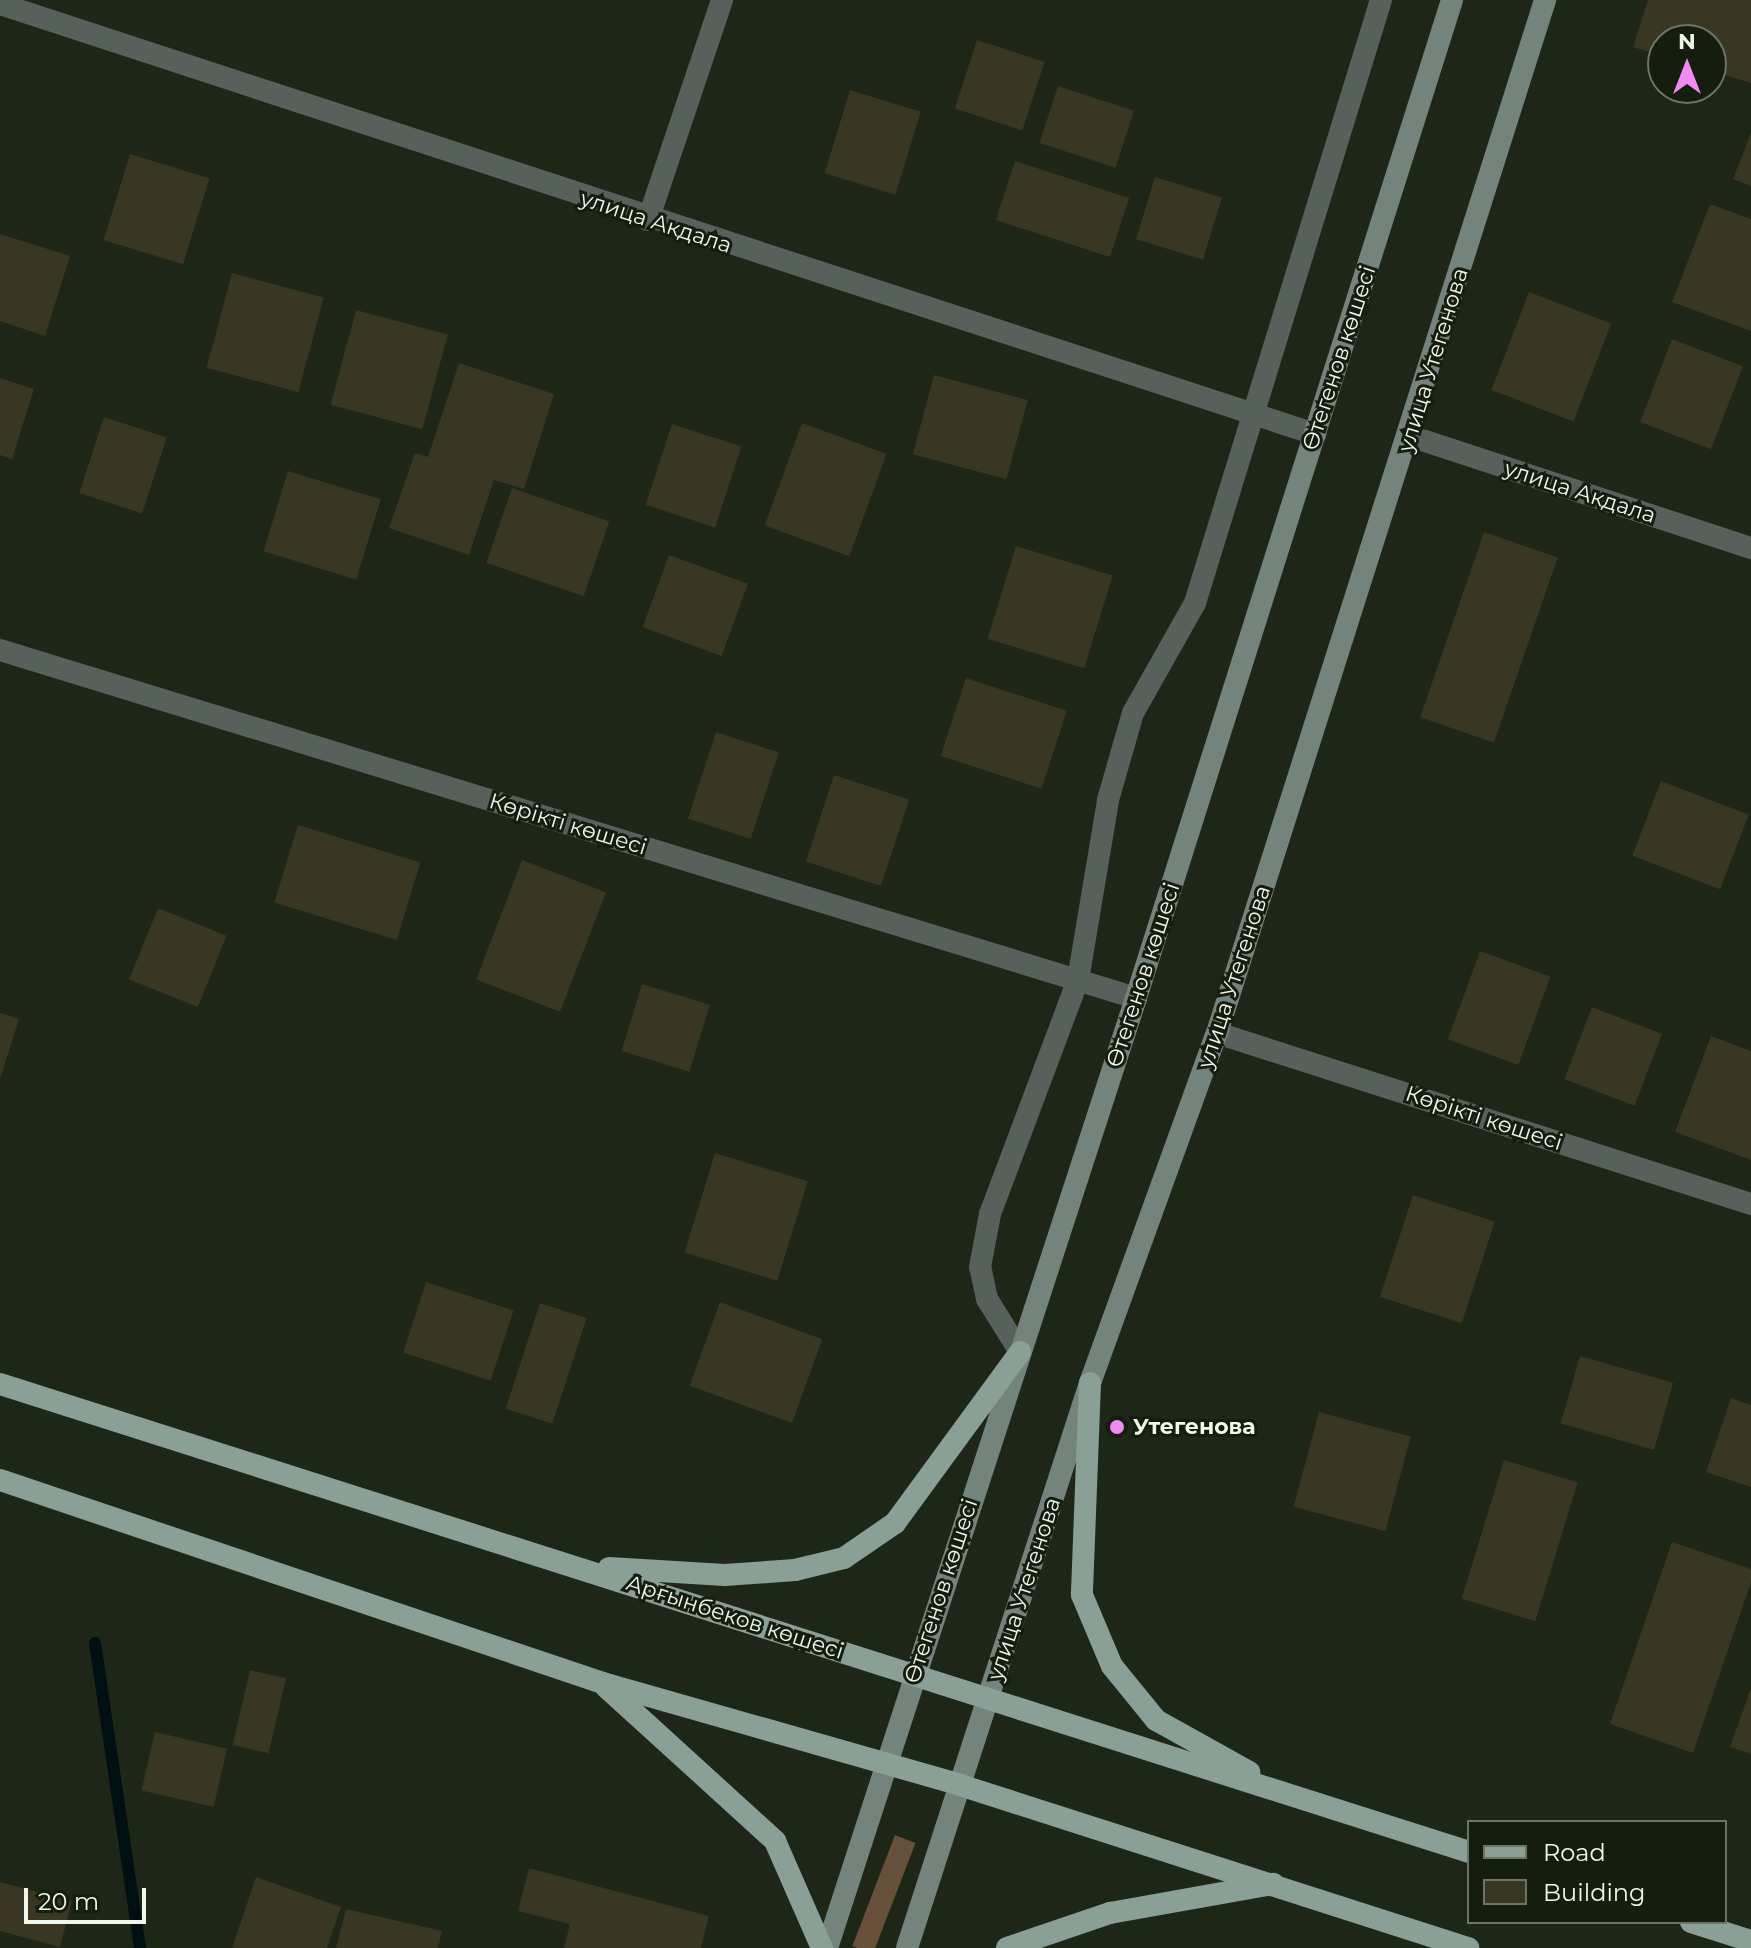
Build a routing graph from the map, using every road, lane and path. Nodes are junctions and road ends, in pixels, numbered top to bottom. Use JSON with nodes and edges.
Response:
{"nodes":[{"id":1,"x":722,"y":0,"type":"edge"},
{"id":2,"x":1381,"y":0,"type":"edge"},
{"id":3,"x":1452,"y":0,"type":"edge"},
{"id":4,"x":1545,"y":0,"type":"edge"},
{"id":5,"x":0,"y":4,"type":"edge"},
{"id":6,"x":648,"y":220,"type":"junction"},
{"id":7,"x":1251,"y":414,"type":"junction"},
{"id":8,"x":1315,"y":434,"type":"junction"},
{"id":9,"x":1410,"y":436,"type":"junction"},
{"id":10,"x":1751,"y":548,"type":"edge"},
{"id":11,"x":0,"y":650,"type":"edge"},
{"id":12,"x":1078,"y":980,"type":"junction"},
{"id":13,"x":1136,"y":998,"type":"junction"},
{"id":14,"x":1217,"y":1033,"type":"junction"},
{"id":15,"x":1751,"y":1204,"type":"edge"},
{"id":16,"x":1020,"y":1352,"type":"junction"},
{"id":17,"x":1090,"y":1383,"type":"junction"},
{"id":18,"x":0,"y":1384,"type":"edge"},
{"id":19,"x":0,"y":1480,"type":"edge"},
{"id":20,"x":573,"y":1566,"type":"junction"},
{"id":21,"x":914,"y":1674,"type":"junction"},
{"id":22,"x":603,"y":1683,"type":"junction"},
{"id":23,"x":988,"y":1699,"type":"junction"},
{"id":24,"x":884,"y":1765,"type":"junction"},
{"id":25,"x":960,"y":1785,"type":"junction"},
{"id":26,"x":1292,"y":1796,"type":"junction"},
{"id":27,"x":1467,"y":1851,"type":"edge"},
{"id":28,"x":1276,"y":1883,"type":"junction"},
{"id":29,"x":1697,"y":1924,"type":"edge"},
{"id":30,"x":1751,"y":1941,"type":"edge"},
{"id":31,"x":824,"y":1948,"type":"edge"},
{"id":32,"x":907,"y":1948,"type":"edge"},
{"id":33,"x":1007,"y":1948,"type":"edge"},
{"id":34,"x":1468,"y":1948,"type":"edge"}],
"edges":[{"from":1,"to":6,"type":"street"},
{"from":2,"to":7,"type":"street"},
{"from":3,"to":8,"type":"main road","name":"Өтегенов көшесі"},
{"from":4,"to":9,"type":"main road","name":"улица Утегенова"},
{"from":5,"to":6,"type":"street","name":"улица Акдала"},
{"from":6,"to":7,"type":"street","name":"улица Акдала"},
{"from":7,"to":8,"type":"street","name":"улица Акдала"},
{"from":7,"to":12,"type":"street"},
{"from":8,"to":13,"type":"main road","name":"Өтегенов көшесі"},
{"from":9,"to":10,"type":"street","name":"улица Акдала"},
{"from":9,"to":14,"type":"main road","name":"улица Утегенова"},
{"from":11,"to":12,"type":"street","name":"Көрікті көшесі"},
{"from":12,"to":13,"type":"street","name":"Көрікті көшесі"},
{"from":12,"to":16,"type":"street"},
{"from":13,"to":16,"type":"main road","name":"Өтегенов көшесі"},
{"from":14,"to":15,"type":"street","name":"Көрікті көшесі"},
{"from":14,"to":17,"type":"main road","name":"улица Утегенова"},
{"from":16,"to":20,"type":"main road"},
{"from":16,"to":21,"type":"main road","name":"Өтегенов көшесі"},
{"from":17,"to":23,"type":"main road","name":"улица Утегенова"},
{"from":17,"to":26,"type":"main road"},
{"from":18,"to":20,"type":"main road","name":"Арғынбеков көшесі"},
{"from":19,"to":22,"type":"main road"},
{"from":20,"to":21,"type":"main road","name":"Арғынбеков көшесі"},
{"from":21,"to":23,"type":"main road","name":"Арғынбеков көшесі"},
{"from":21,"to":24,"type":"main road","name":"Өтегенов көшесі"},
{"from":22,"to":24,"type":"main road"},
{"from":22,"to":31,"type":"main road"},
{"from":23,"to":25,"type":"main road","name":"улица Утегенова"},
{"from":23,"to":26,"type":"main road","name":"Арғынбеков көшесі"},
{"from":24,"to":25,"type":"main road"},
{"from":24,"to":31,"type":"main road","name":"Өтегенов көшесі"},
{"from":25,"to":28,"type":"main road"},
{"from":25,"to":32,"type":"main road","name":"улица Утегенова"},
{"from":26,"to":27,"type":"main road","name":"Арғынбеков көшесі"},
{"from":28,"to":33,"type":"main road"},
{"from":28,"to":34,"type":"main road"},
{"from":29,"to":30,"type":"main road"}]}
